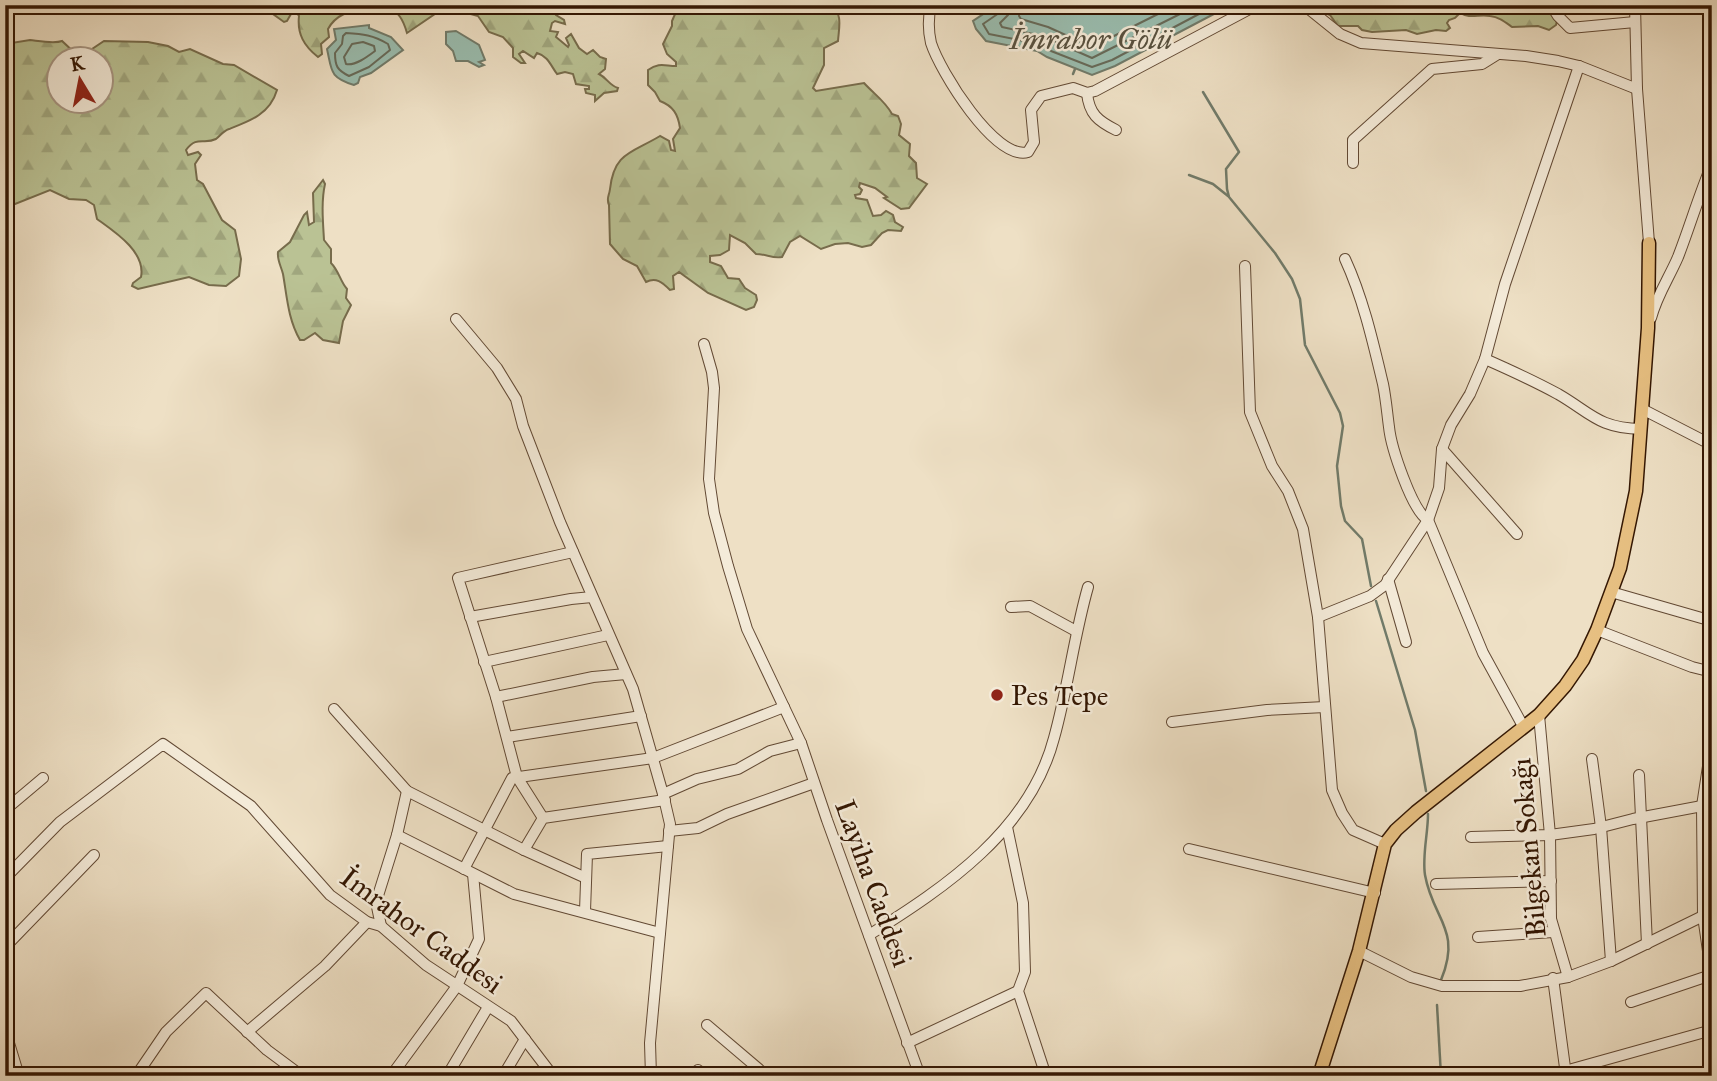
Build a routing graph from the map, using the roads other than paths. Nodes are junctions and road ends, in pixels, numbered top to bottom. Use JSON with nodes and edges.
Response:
{"nodes":[{"id":1,"x":931,"y":5,"type":"edge"},
{"id":2,"x":1257,"y":5,"type":"edge"},
{"id":3,"x":1304,"y":5,"type":"edge"},
{"id":4,"x":1551,"y":5,"type":"edge"},
{"id":5,"x":1635,"y":5,"type":"edge"},
{"id":6,"x":1635,"y":22,"type":"junction"},
{"id":7,"x":1499,"y":54,"type":"junction"},
{"id":8,"x":1579,"y":66,"type":"junction"},
{"id":9,"x":1637,"y":89,"type":"junction"},
{"id":10,"x":1087,"y":93,"type":"junction"},
{"id":11,"x":1116,"y":130,"type":"dead end"},
{"id":12,"x":1353,"y":163,"type":"dead end"},
{"id":13,"x":1712,"y":164,"type":"edge"},
{"id":14,"x":1649,"y":243,"type":"joint"},
{"id":15,"x":1345,"y":259,"type":"dead end"},
{"id":16,"x":1245,"y":267,"type":"dead end"},
{"id":17,"x":456,"y":319,"type":"dead end"},
{"id":18,"x":1648,"y":328,"type":"junction"},
{"id":19,"x":704,"y":344,"type":"dead end"},
{"id":20,"x":1485,"y":359,"type":"junction"},
{"id":21,"x":1642,"y":410,"type":"junction"},
{"id":22,"x":1641,"y":429,"type":"junction"},
{"id":23,"x":1712,"y":445,"type":"edge"},
{"id":24,"x":1441,"y":449,"type":"junction"},
{"id":25,"x":1429,"y":520,"type":"junction"},
{"id":26,"x":1517,"y":534,"type":"dead end"},
{"id":27,"x":573,"y":552,"type":"junction"},
{"id":28,"x":1388,"y":579,"type":"junction"},
{"id":29,"x":1088,"y":587,"type":"dead end"},
{"id":30,"x":1611,"y":592,"type":"junction"},
{"id":31,"x":592,"y":597,"type":"junction"},
{"id":32,"x":1011,"y":607,"type":"dead end"},
{"id":33,"x":470,"y":617,"type":"junction"},
{"id":34,"x":1318,"y":617,"type":"junction"},
{"id":35,"x":1712,"y":621,"type":"edge"},
{"id":36,"x":1597,"y":630,"type":"junction"},
{"id":37,"x":1076,"y":631,"type":"junction"},
{"id":38,"x":608,"y":635,"type":"junction"},
{"id":39,"x":1406,"y":642,"type":"dead end"},
{"id":40,"x":484,"y":662,"type":"junction"},
{"id":41,"x":1712,"y":672,"type":"edge"},
{"id":42,"x":626,"y":674,"type":"junction"},
{"id":43,"x":496,"y":697,"type":"junction"},
{"id":44,"x":784,"y":707,"type":"junction"},
{"id":45,"x":1325,"y":707,"type":"junction"},
{"id":46,"x":334,"y":709,"type":"dead end"},
{"id":47,"x":1539,"y":715,"type":"junction"},
{"id":48,"x":641,"y":716,"type":"junction"},
{"id":49,"x":1172,"y":722,"type":"dead end"},
{"id":50,"x":1523,"y":726,"type":"junction"},
{"id":51,"x":507,"y":737,"type":"junction"},
{"id":52,"x":1712,"y":740,"type":"edge"},
{"id":53,"x":801,"y":743,"type":"junction"},
{"id":54,"x":653,"y":758,"type":"junction"},
{"id":55,"x":1592,"y":759,"type":"dead end"},
{"id":56,"x":1639,"y":775,"type":"dead end"},
{"id":57,"x":517,"y":777,"type":"junction"},
{"id":58,"x":43,"y":778,"type":"dead end"},
{"id":59,"x":1709,"y":779,"type":"edge"},
{"id":60,"x":814,"y":783,"type":"junction"},
{"id":61,"x":407,"y":791,"type":"junction"},
{"id":62,"x":664,"y":797,"type":"junction"},
{"id":63,"x":1702,"y":806,"type":"junction"},
{"id":64,"x":5,"y":810,"type":"edge"},
{"id":65,"x":543,"y":818,"type":"junction"},
{"id":66,"x":1642,"y":818,"type":"junction"},
{"id":67,"x":1007,"y":827,"type":"junction"},
{"id":68,"x":1601,"y":827,"type":"junction"},
{"id":69,"x":485,"y":829,"type":"junction"},
{"id":70,"x":669,"y":831,"type":"junction"},
{"id":71,"x":397,"y":835,"type":"junction"},
{"id":72,"x":1550,"y":835,"type":"junction"},
{"id":73,"x":1471,"y":837,"type":"dead end"},
{"id":74,"x":1385,"y":844,"type":"junction"},
{"id":75,"x":668,"y":846,"type":"junction"},
{"id":76,"x":1189,"y":849,"type":"dead end"},
{"id":77,"x":524,"y":850,"type":"junction"},
{"id":78,"x":94,"y":855,"type":"dead end"},
{"id":79,"x":469,"y":872,"type":"junction"},
{"id":80,"x":5,"y":878,"type":"edge"},
{"id":81,"x":586,"y":878,"type":"junction"},
{"id":82,"x":1551,"y":881,"type":"junction"},
{"id":83,"x":1436,"y":884,"type":"dead end"},
{"id":84,"x":1375,"y":893,"type":"junction"},
{"id":85,"x":1712,"y":908,"type":"edge"},
{"id":86,"x":585,"y":911,"type":"junction"},
{"id":87,"x":367,"y":922,"type":"junction"},
{"id":88,"x":1707,"y":923,"type":"edge"},
{"id":89,"x":381,"y":926,"type":"junction"},
{"id":90,"x":1553,"y":932,"type":"junction"},
{"id":91,"x":660,"y":933,"type":"junction"},
{"id":92,"x":869,"y":935,"type":"junction"},
{"id":93,"x":1478,"y":937,"type":"dead end"},
{"id":94,"x":1647,"y":944,"type":"junction"},
{"id":95,"x":5,"y":947,"type":"edge"},
{"id":96,"x":1359,"y":951,"type":"junction"},
{"id":97,"x":1611,"y":961,"type":"junction"},
{"id":98,"x":1711,"y":972,"type":"edge"},
{"id":99,"x":1568,"y":977,"type":"junction"},
{"id":100,"x":1553,"y":978,"type":"junction"},
{"id":101,"x":457,"y":986,"type":"junction"},
{"id":102,"x":1018,"y":991,"type":"junction"},
{"id":103,"x":1631,"y":1002,"type":"dead end"},
{"id":104,"x":488,"y":1007,"type":"junction"},
{"id":105,"x":707,"y":1025,"type":"dead end"},
{"id":106,"x":5,"y":1030,"type":"edge"},
{"id":107,"x":1712,"y":1030,"type":"edge"},
{"id":108,"x":247,"y":1032,"type":"junction"},
{"id":109,"x":525,"y":1040,"type":"junction"},
{"id":110,"x":907,"y":1043,"type":"junction"},
{"id":111,"x":1565,"y":1073,"type":"edge"},
{"id":112,"x":19,"y":1076,"type":"edge"},
{"id":113,"x":136,"y":1076,"type":"edge"},
{"id":114,"x":302,"y":1076,"type":"edge"},
{"id":115,"x":391,"y":1076,"type":"edge"},
{"id":116,"x":447,"y":1076,"type":"edge"},
{"id":117,"x":503,"y":1076,"type":"edge"},
{"id":118,"x":553,"y":1076,"type":"edge"},
{"id":119,"x":651,"y":1076,"type":"edge"},
{"id":120,"x":767,"y":1076,"type":"edge"},
{"id":121,"x":920,"y":1076,"type":"edge"},
{"id":122,"x":1046,"y":1076,"type":"edge"},
{"id":123,"x":1319,"y":1076,"type":"edge"}],
"edges":[{"from":1,"to":10,"type":"street"},
{"from":2,"to":10,"type":"street"},
{"from":3,"to":7,"type":"street"},
{"from":4,"to":6,"type":"street"},
{"from":5,"to":6,"type":"street"},
{"from":6,"to":9,"type":"street"},
{"from":7,"to":8,"type":"street"},
{"from":7,"to":12,"type":"street"},
{"from":8,"to":9,"type":"street"},
{"from":8,"to":20,"type":"street"},
{"from":9,"to":14,"type":"street"},
{"from":10,"to":11,"type":"street"},
{"from":13,"to":18,"type":"street"},
{"from":14,"to":18,"type":"main road"},
{"from":15,"to":25,"type":"street"},
{"from":16,"to":34,"type":"street"},
{"from":17,"to":27,"type":"street"},
{"from":18,"to":21,"type":"main road"},
{"from":19,"to":44,"type":"street","name":"Layiha Caddesi"},
{"from":20,"to":22,"type":"street"},
{"from":20,"to":24,"type":"street"},
{"from":21,"to":22,"type":"main road"},
{"from":21,"to":23,"type":"street"},
{"from":22,"to":30,"type":"main road"},
{"from":24,"to":25,"type":"street"},
{"from":24,"to":26,"type":"street"},
{"from":25,"to":28,"type":"street"},
{"from":25,"to":50,"type":"street"},
{"from":27,"to":31,"type":"street"},
{"from":27,"to":33,"type":"street"},
{"from":28,"to":34,"type":"street"},
{"from":28,"to":39,"type":"street"},
{"from":29,"to":37,"type":"street"},
{"from":30,"to":35,"type":"street"},
{"from":30,"to":36,"type":"main road"},
{"from":31,"to":33,"type":"street"},
{"from":31,"to":38,"type":"street"},
{"from":32,"to":37,"type":"street"},
{"from":33,"to":40,"type":"street"},
{"from":34,"to":45,"type":"street"},
{"from":36,"to":41,"type":"street"},
{"from":36,"to":47,"type":"main road"},
{"from":37,"to":67,"type":"street"},
{"from":38,"to":40,"type":"street"},
{"from":38,"to":42,"type":"street"},
{"from":40,"to":43,"type":"street"},
{"from":42,"to":43,"type":"street"},
{"from":42,"to":48,"type":"street"},
{"from":43,"to":51,"type":"street"},
{"from":44,"to":53,"type":"street","name":"Layiha Caddesi"},
{"from":44,"to":54,"type":"street"},
{"from":45,"to":49,"type":"street"},
{"from":45,"to":74,"type":"street"},
{"from":46,"to":61,"type":"street"},
{"from":47,"to":50,"type":"main road"},
{"from":47,"to":72,"type":"street","name":"Bilgekan Sokağı"},
{"from":48,"to":51,"type":"street"},
{"from":48,"to":54,"type":"street"},
{"from":50,"to":74,"type":"main road"},
{"from":51,"to":57,"type":"street"},
{"from":52,"to":59,"type":"street"},
{"from":53,"to":60,"type":"street","name":"Layiha Caddesi"},
{"from":53,"to":62,"type":"street"},
{"from":54,"to":57,"type":"street"},
{"from":54,"to":62,"type":"street"},
{"from":55,"to":68,"type":"street"},
{"from":56,"to":66,"type":"street"},
{"from":57,"to":65,"type":"street"},
{"from":57,"to":69,"type":"street"},
{"from":58,"to":64,"type":"street"},
{"from":59,"to":63,"type":"street"},
{"from":60,"to":70,"type":"street"},
{"from":60,"to":92,"type":"street","name":"Layiha Caddesi"},
{"from":61,"to":69,"type":"street"},
{"from":61,"to":71,"type":"street"},
{"from":62,"to":65,"type":"street"},
{"from":62,"to":70,"type":"street"},
{"from":63,"to":66,"type":"street"},
{"from":63,"to":88,"type":"street"},
{"from":65,"to":77,"type":"street"},
{"from":66,"to":68,"type":"street"},
{"from":66,"to":94,"type":"street"},
{"from":67,"to":92,"type":"street"},
{"from":67,"to":102,"type":"street"},
{"from":68,"to":72,"type":"street"},
{"from":68,"to":97,"type":"street"},
{"from":69,"to":77,"type":"street"},
{"from":69,"to":79,"type":"street"},
{"from":70,"to":75,"type":"street"},
{"from":71,"to":79,"type":"street"},
{"from":71,"to":89,"type":"street"},
{"from":72,"to":73,"type":"street"},
{"from":72,"to":82,"type":"street","name":"Bilgekan Sokağı"},
{"from":74,"to":84,"type":"main road"},
{"from":75,"to":81,"type":"street"},
{"from":75,"to":91,"type":"street"},
{"from":76,"to":84,"type":"street"},
{"from":77,"to":81,"type":"street"},
{"from":78,"to":95,"type":"street"},
{"from":79,"to":86,"type":"street"},
{"from":79,"to":101,"type":"street"},
{"from":80,"to":87,"type":"street","name":"İmrahor Caddesi"},
{"from":81,"to":86,"type":"street"},
{"from":82,"to":83,"type":"street"},
{"from":82,"to":90,"type":"street","name":"Bilgekan Sokağı"},
{"from":84,"to":96,"type":"main road"},
{"from":85,"to":88,"type":"street"},
{"from":86,"to":91,"type":"street"},
{"from":87,"to":89,"type":"street","name":"İmrahor Caddesi"},
{"from":87,"to":108,"type":"street"},
{"from":88,"to":94,"type":"street"},
{"from":88,"to":98,"type":"street"},
{"from":89,"to":101,"type":"street","name":"İmrahor Caddesi"},
{"from":90,"to":93,"type":"street"},
{"from":90,"to":99,"type":"street","name":"Bilgekan Sokağı"},
{"from":91,"to":119,"type":"street"},
{"from":92,"to":110,"type":"street","name":"Layiha Caddesi"},
{"from":94,"to":97,"type":"street"},
{"from":96,"to":100,"type":"street"},
{"from":96,"to":123,"type":"main road"},
{"from":97,"to":99,"type":"street"},
{"from":98,"to":103,"type":"street"},
{"from":99,"to":100,"type":"street"},
{"from":100,"to":111,"type":"street"},
{"from":101,"to":104,"type":"street","name":"İmrahor Caddesi"},
{"from":101,"to":115,"type":"street"},
{"from":102,"to":110,"type":"street"},
{"from":102,"to":122,"type":"street"},
{"from":104,"to":109,"type":"street","name":"İmrahor Caddesi"},
{"from":104,"to":116,"type":"street"},
{"from":105,"to":120,"type":"street"},
{"from":106,"to":112,"type":"street"},
{"from":107,"to":111,"type":"street"},
{"from":108,"to":113,"type":"street"},
{"from":108,"to":114,"type":"street"},
{"from":109,"to":117,"type":"street"},
{"from":109,"to":118,"type":"street","name":"İmrahor Caddesi"},
{"from":110,"to":121,"type":"street","name":"Layiha Caddesi"}]}
